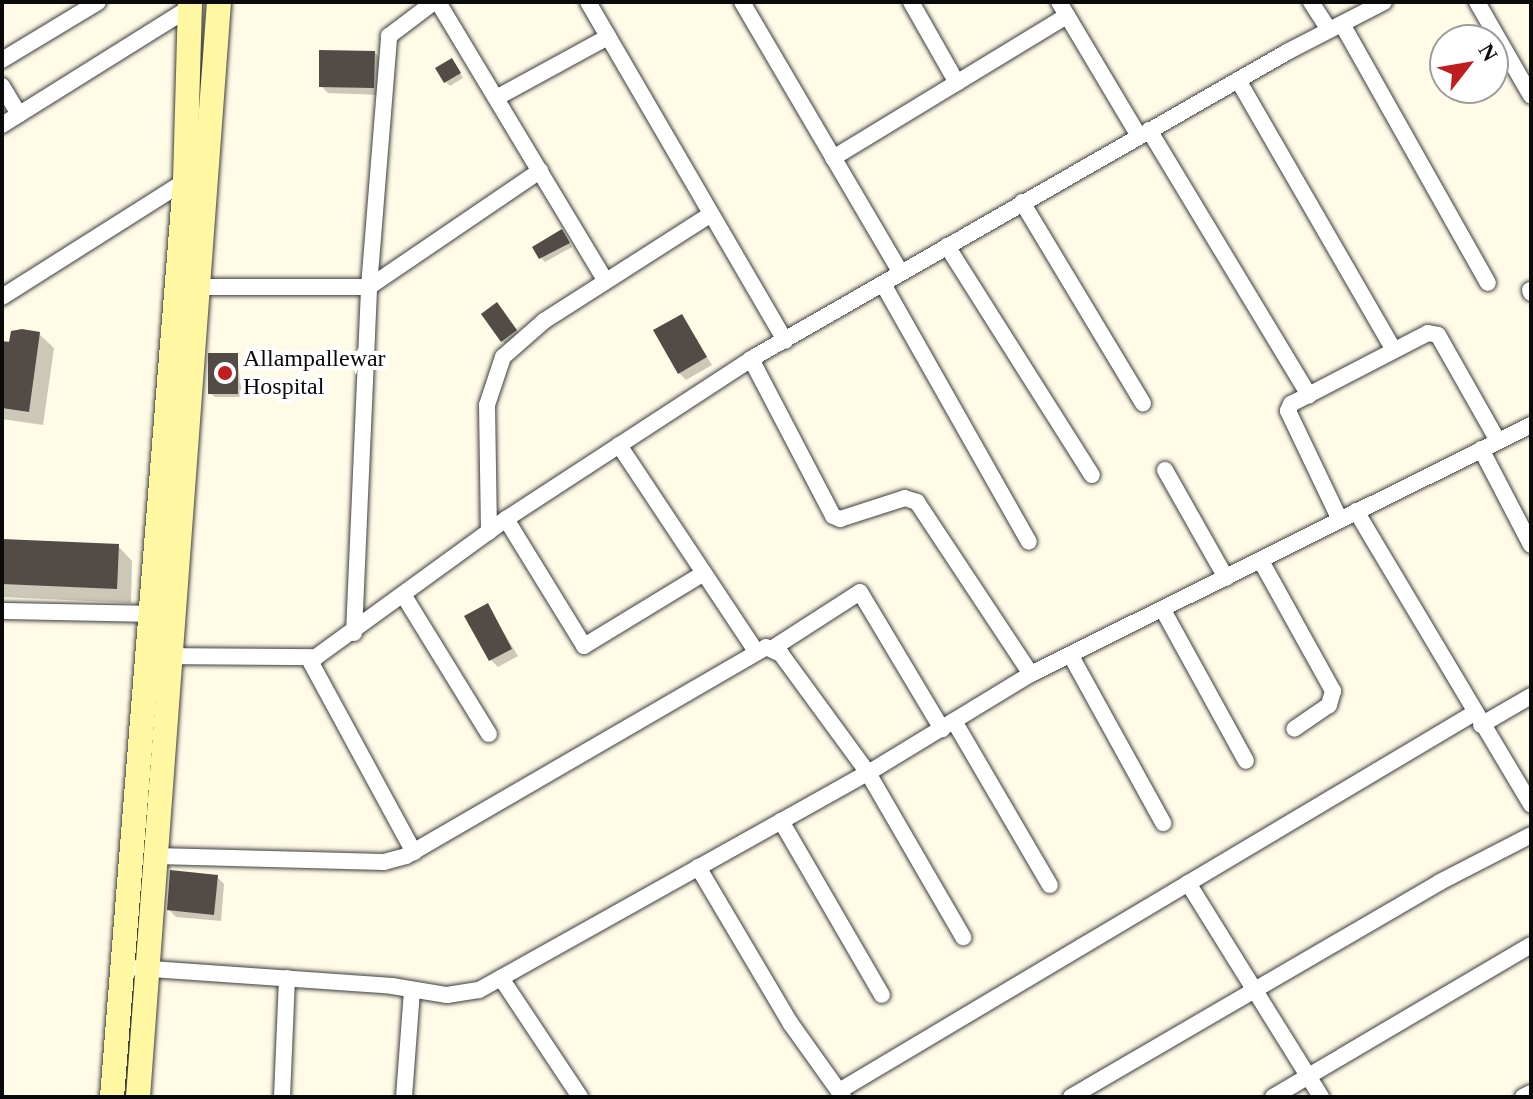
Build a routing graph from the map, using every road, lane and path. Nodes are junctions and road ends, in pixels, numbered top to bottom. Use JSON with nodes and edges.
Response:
{"nodes":[{"id":1,"x":98,"y":2,"type":"edge"},
{"id":2,"x":219,"y":2,"type":"edge"},
{"id":3,"x":436,"y":2,"type":"edge"},
{"id":4,"x":588,"y":2,"type":"edge"},
{"id":5,"x":742,"y":2,"type":"edge"},
{"id":6,"x":911,"y":2,"type":"edge"},
{"id":7,"x":1311,"y":2,"type":"edge"},
{"id":8,"x":1384,"y":2,"type":"edge"},
{"id":9,"x":1477,"y":2,"type":"edge"},
{"id":10,"x":190,"y":5,"type":"edge"},
{"id":11,"x":1063,"y":9,"type":"edge"},
{"id":12,"x":1335,"y":27,"type":"junction"},
{"id":13,"x":608,"y":37,"type":"junction"},
{"id":14,"x":2,"y":60,"type":"edge"},
{"id":15,"x":1238,"y":80,"type":"junction"},
{"id":16,"x":957,"y":83,"type":"junction"},
{"id":17,"x":2,"y":86,"type":"edge"},
{"id":18,"x":1531,"y":96,"type":"edge"},
{"id":19,"x":496,"y":98,"type":"junction"},
{"id":20,"x":19,"y":114,"type":"junction"},
{"id":21,"x":2,"y":125,"type":"edge"},
{"id":22,"x":1144,"y":133,"type":"junction"},
{"id":23,"x":833,"y":158,"type":"junction"},
{"id":24,"x":207,"y":169,"type":"junction"},
{"id":25,"x":540,"y":171,"type":"junction"},
{"id":26,"x":185,"y":181,"type":"junction"},
{"id":27,"x":1022,"y":202,"type":"junction"},
{"id":28,"x":711,"y":214,"type":"junction"},
{"id":29,"x":947,"y":246,"type":"junction"},
{"id":30,"x":901,"y":273,"type":"junction"},
{"id":31,"x":605,"y":280,"type":"junction"},
{"id":32,"x":1488,"y":283,"type":"dead end"},
{"id":33,"x":883,"y":284,"type":"junction"},
{"id":34,"x":198,"y":287,"type":"junction"},
{"id":35,"x":369,"y":287,"type":"junction"},
{"id":36,"x":2,"y":297,"type":"edge"},
{"id":37,"x":785,"y":341,"type":"junction"},
{"id":38,"x":1394,"y":350,"type":"junction"},
{"id":39,"x":751,"y":359,"type":"junction"},
{"id":40,"x":1309,"y":395,"type":"junction"},
{"id":41,"x":1143,"y":403,"type":"dead end"},
{"id":42,"x":1531,"y":425,"type":"edge"},
{"id":43,"x":1498,"y":441,"type":"junction"},
{"id":44,"x":619,"y":445,"type":"junction"},
{"id":45,"x":1481,"y":449,"type":"junction"},
{"id":46,"x":1165,"y":470,"type":"dead end"},
{"id":47,"x":1092,"y":475,"type":"dead end"},
{"id":48,"x":1356,"y":511,"type":"junction"},
{"id":49,"x":506,"y":519,"type":"junction"},
{"id":50,"x":1340,"y":520,"type":"junction"},
{"id":51,"x":489,"y":532,"type":"junction"},
{"id":52,"x":1029,"y":542,"type":"dead end"},
{"id":53,"x":1531,"y":545,"type":"edge"},
{"id":54,"x":1261,"y":561,"type":"junction"},
{"id":55,"x":704,"y":573,"type":"junction"},
{"id":56,"x":1226,"y":578,"type":"junction"},
{"id":57,"x":404,"y":596,"type":"junction"},
{"id":58,"x":1163,"y":610,"type":"junction"},
{"id":59,"x":2,"y":611,"type":"edge"},
{"id":60,"x":148,"y":614,"type":"junction"},
{"id":61,"x":173,"y":615,"type":"junction"},
{"id":62,"x":354,"y":633,"type":"junction"},
{"id":63,"x":764,"y":649,"type":"junction"},
{"id":64,"x":171,"y":656,"type":"junction"},
{"id":65,"x":1071,"y":656,"type":"junction"},
{"id":66,"x":144,"y":657,"type":"junction"},
{"id":67,"x":309,"y":659,"type":"junction"},
{"id":68,"x":1031,"y":674,"type":"junction"},
{"id":69,"x":1531,"y":696,"type":"edge"},
{"id":70,"x":1477,"y":719,"type":"junction"},
{"id":71,"x":948,"y":725,"type":"junction"},
{"id":72,"x":1294,"y":729,"type":"dead end"},
{"id":73,"x":489,"y":734,"type":"dead end"},
{"id":74,"x":1246,"y":761,"type":"dead end"},
{"id":75,"x":868,"y":773,"type":"junction"},
{"id":76,"x":1531,"y":805,"type":"edge"},
{"id":77,"x":781,"y":821,"type":"junction"},
{"id":78,"x":1163,"y":823,"type":"dead end"},
{"id":79,"x":1531,"y":835,"type":"edge"},
{"id":80,"x":414,"y":852,"type":"junction"},
{"id":81,"x":156,"y":856,"type":"junction"},
{"id":82,"x":698,"y":867,"type":"junction"},
{"id":83,"x":1188,"y":883,"type":"junction"},
{"id":84,"x":1050,"y":885,"type":"dead end"},
{"id":85,"x":963,"y":937,"type":"dead end"},
{"id":86,"x":1531,"y":945,"type":"edge"},
{"id":87,"x":136,"y":968,"type":"junction"},
{"id":88,"x":287,"y":978,"type":"junction"},
{"id":89,"x":501,"y":978,"type":"junction"},
{"id":90,"x":412,"y":990,"type":"junction"},
{"id":91,"x":1255,"y":993,"type":"junction"},
{"id":92,"x":882,"y":995,"type":"dead end"},
{"id":93,"x":1310,"y":1076,"type":"junction"},
{"id":94,"x":1531,"y":1093,"type":"edge"},
{"id":95,"x":841,"y":1094,"type":"edge"},
{"id":96,"x":1081,"y":1095,"type":"edge"},
{"id":97,"x":112,"y":1097,"type":"edge"},
{"id":98,"x":138,"y":1097,"type":"edge"},
{"id":99,"x":282,"y":1097,"type":"edge"},
{"id":100,"x":404,"y":1097,"type":"edge"},
{"id":101,"x":580,"y":1097,"type":"edge"},
{"id":102,"x":1273,"y":1097,"type":"edge"},
{"id":103,"x":1321,"y":1097,"type":"edge"},
{"id":104,"x":1523,"y":1097,"type":"edge"}],
"edges":[{"from":1,"to":14,"type":"street"},
{"from":2,"to":24,"type":"main road"},
{"from":3,"to":19,"type":"street"},
{"from":3,"to":35,"type":"street"},
{"from":4,"to":13,"type":"street"},
{"from":5,"to":23,"type":"street"},
{"from":6,"to":16,"type":"street"},
{"from":7,"to":12,"type":"street"},
{"from":8,"to":12,"type":"street"},
{"from":9,"to":18,"type":"street"},
{"from":10,"to":20,"type":"street"},
{"from":10,"to":26,"type":"main road"},
{"from":11,"to":16,"type":"street"},
{"from":11,"to":22,"type":"street"},
{"from":12,"to":15,"type":"street"},
{"from":12,"to":32,"type":"street"},
{"from":13,"to":19,"type":"street"},
{"from":13,"to":28,"type":"street"},
{"from":15,"to":22,"type":"street"},
{"from":15,"to":38,"type":"street"},
{"from":16,"to":23,"type":"street"},
{"from":17,"to":20,"type":"street"},
{"from":19,"to":25,"type":"street"},
{"from":20,"to":21,"type":"street"},
{"from":22,"to":27,"type":"street"},
{"from":22,"to":40,"type":"street"},
{"from":23,"to":30,"type":"street"},
{"from":24,"to":26,"type":"street"},
{"from":24,"to":34,"type":"main road"},
{"from":25,"to":31,"type":"street"},
{"from":25,"to":35,"type":"street"},
{"from":26,"to":36,"type":"street"},
{"from":26,"to":60,"type":"main road"},
{"from":27,"to":29,"type":"street"},
{"from":27,"to":41,"type":"street"},
{"from":28,"to":31,"type":"street"},
{"from":28,"to":37,"type":"street"},
{"from":29,"to":30,"type":"street"},
{"from":29,"to":47,"type":"street"},
{"from":30,"to":33,"type":"street"},
{"from":31,"to":51,"type":"street"},
{"from":33,"to":37,"type":"street"},
{"from":33,"to":52,"type":"street"},
{"from":34,"to":35,"type":"street"},
{"from":34,"to":61,"type":"main road"},
{"from":35,"to":62,"type":"street"},
{"from":37,"to":39,"type":"street"},
{"from":38,"to":40,"type":"street"},
{"from":38,"to":43,"type":"street"},
{"from":39,"to":44,"type":"street"},
{"from":39,"to":68,"type":"street"},
{"from":40,"to":50,"type":"street"},
{"from":42,"to":43,"type":"street"},
{"from":43,"to":45,"type":"street"},
{"from":44,"to":49,"type":"street"},
{"from":44,"to":55,"type":"street"},
{"from":45,"to":48,"type":"street"},
{"from":45,"to":53,"type":"street"},
{"from":46,"to":56,"type":"street"},
{"from":48,"to":50,"type":"street"},
{"from":48,"to":70,"type":"street"},
{"from":49,"to":51,"type":"street"},
{"from":49,"to":55,"type":"street"},
{"from":50,"to":54,"type":"street"},
{"from":51,"to":57,"type":"street"},
{"from":54,"to":56,"type":"street"},
{"from":54,"to":72,"type":"street"},
{"from":55,"to":63,"type":"street"},
{"from":56,"to":58,"type":"street"},
{"from":57,"to":62,"type":"street"},
{"from":57,"to":73,"type":"street"},
{"from":58,"to":65,"type":"street"},
{"from":58,"to":74,"type":"street"},
{"from":59,"to":60,"type":"street"},
{"from":60,"to":61,"type":"street"},
{"from":60,"to":66,"type":"main road"},
{"from":61,"to":64,"type":"main road"},
{"from":62,"to":67,"type":"street"},
{"from":63,"to":71,"type":"street"},
{"from":63,"to":75,"type":"street"},
{"from":63,"to":80,"type":"street"},
{"from":64,"to":66,"type":"street"},
{"from":64,"to":67,"type":"street"},
{"from":64,"to":81,"type":"main road"},
{"from":65,"to":68,"type":"street"},
{"from":65,"to":78,"type":"street"},
{"from":66,"to":87,"type":"main road"},
{"from":67,"to":80,"type":"street"},
{"from":68,"to":71,"type":"street"},
{"from":69,"to":70,"type":"street"},
{"from":70,"to":76,"type":"street"},
{"from":70,"to":83,"type":"street"},
{"from":71,"to":75,"type":"street"},
{"from":71,"to":84,"type":"street"},
{"from":75,"to":77,"type":"street"},
{"from":75,"to":85,"type":"street"},
{"from":77,"to":82,"type":"street"},
{"from":77,"to":92,"type":"street"},
{"from":79,"to":91,"type":"street"},
{"from":80,"to":81,"type":"street"},
{"from":81,"to":87,"type":"main road"},
{"from":82,"to":89,"type":"street"},
{"from":82,"to":95,"type":"street"},
{"from":83,"to":91,"type":"street"},
{"from":83,"to":95,"type":"street"},
{"from":86,"to":93,"type":"street"},
{"from":87,"to":88,"type":"street"},
{"from":87,"to":97,"type":"main road"},
{"from":87,"to":98,"type":"main road"},
{"from":88,"to":90,"type":"street"},
{"from":88,"to":99,"type":"street"},
{"from":89,"to":90,"type":"street"},
{"from":89,"to":101,"type":"street"},
{"from":90,"to":100,"type":"street"},
{"from":91,"to":93,"type":"street"},
{"from":91,"to":96,"type":"street"},
{"from":93,"to":102,"type":"street"},
{"from":93,"to":103,"type":"street"},
{"from":94,"to":104,"type":"street"}]}
